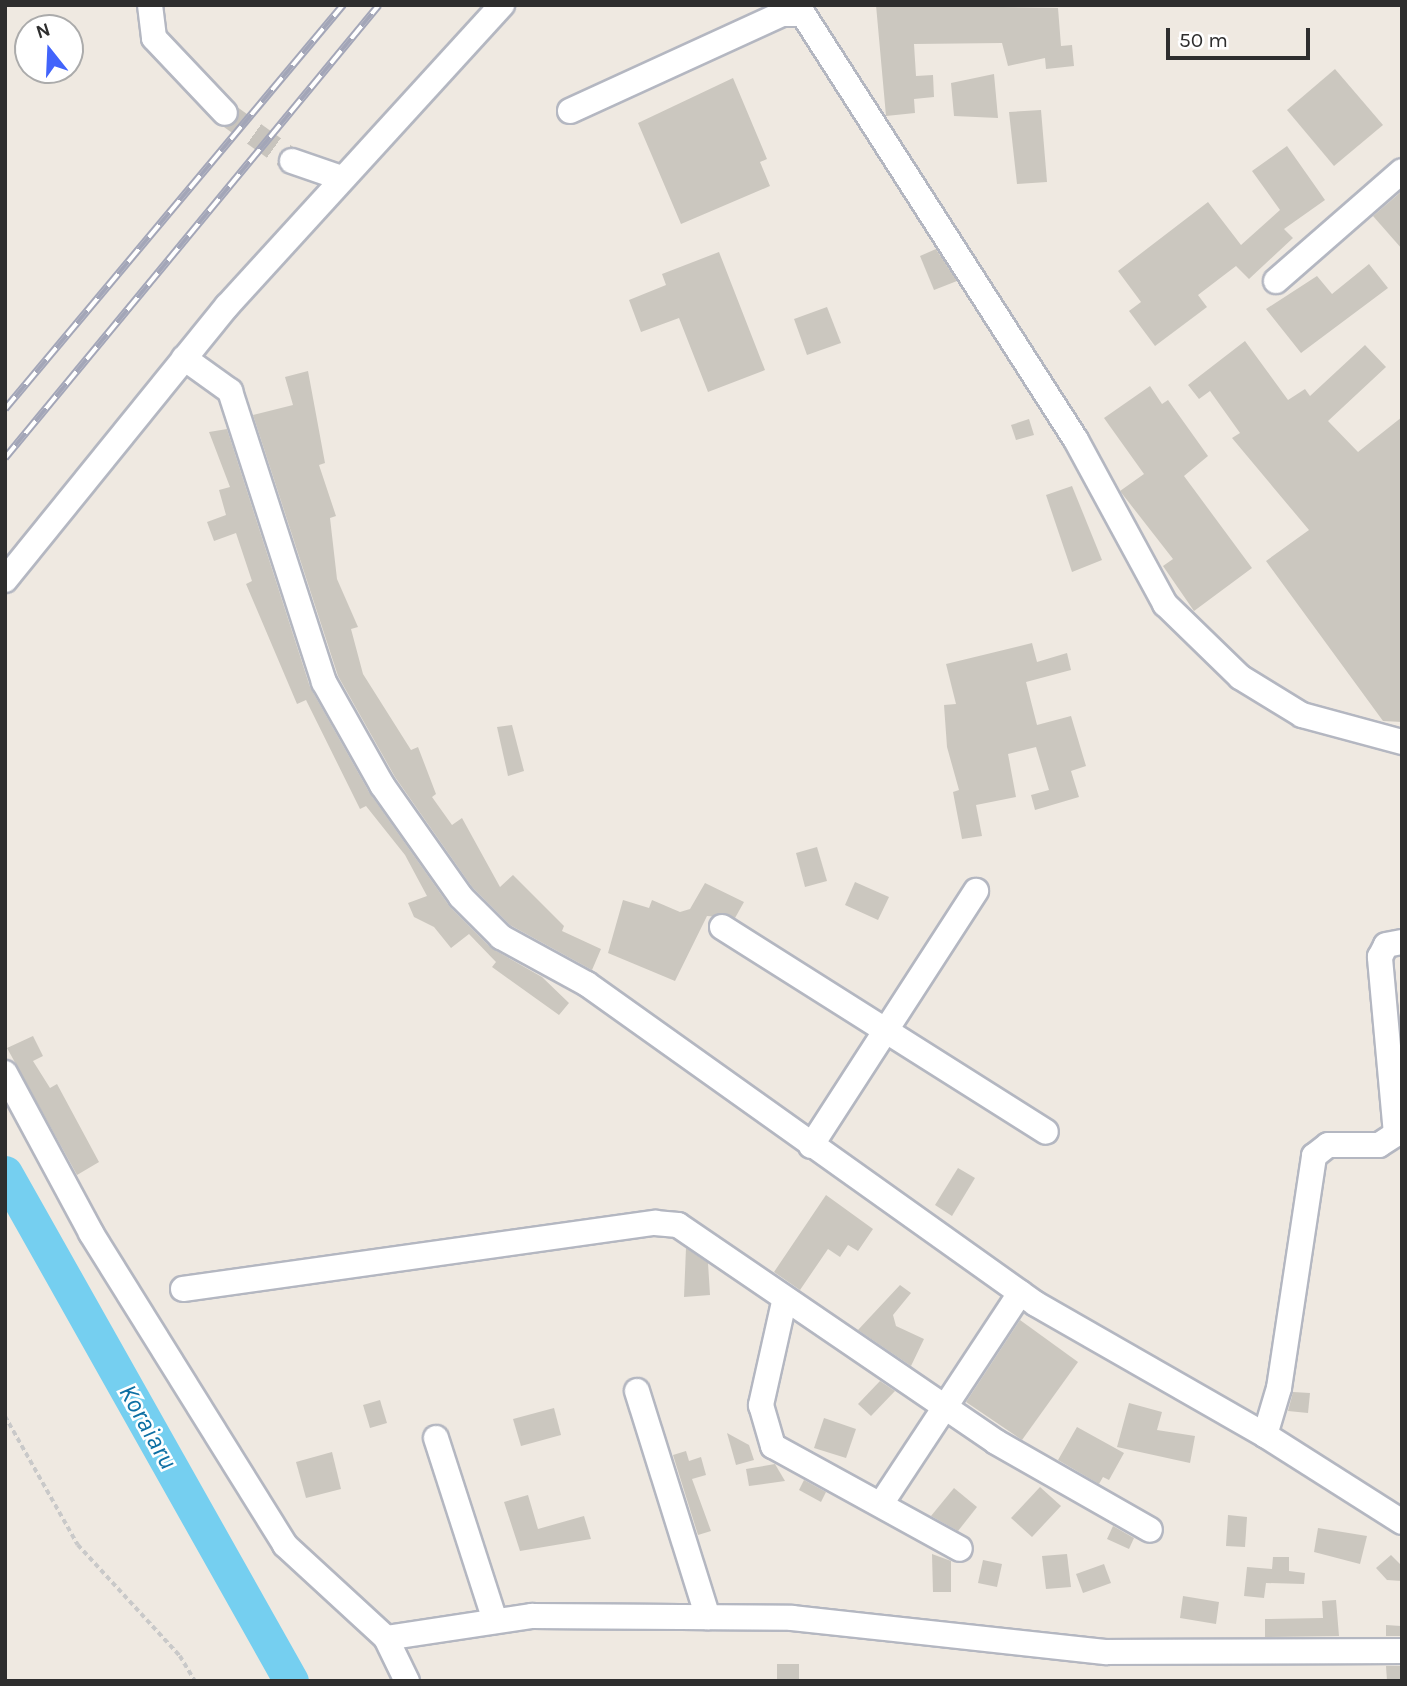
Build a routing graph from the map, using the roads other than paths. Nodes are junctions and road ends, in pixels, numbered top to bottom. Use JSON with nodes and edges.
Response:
{"nodes":[{"id":1,"x":150,"y":5,"type":"edge"},
{"id":2,"x":502,"y":5,"type":"edge"},
{"id":3,"x":570,"y":111,"type":"dead end"},
{"id":4,"x":225,"y":113,"type":"tunnel mouth"},
{"id":5,"x":292,"y":161,"type":"tunnel mouth"},
{"id":6,"x":1402,"y":171,"type":"edge"},
{"id":7,"x":341,"y":178,"type":"junction"},
{"id":8,"x":1276,"y":281,"type":"dead end"},
{"id":9,"x":184,"y":358,"type":"junction"},
{"id":10,"x":5,"y":580,"type":"edge"},
{"id":11,"x":1402,"y":742,"type":"edge"},
{"id":12,"x":976,"y":891,"type":"dead end"},
{"id":13,"x":722,"y":927,"type":"dead end"},
{"id":14,"x":1402,"y":942,"type":"edge"},
{"id":15,"x":1394,"y":1003,"type":"edge"},
{"id":16,"x":886,"y":1031,"type":"junction"},
{"id":17,"x":5,"y":1073,"type":"edge"},
{"id":18,"x":1046,"y":1132,"type":"dead end"},
{"id":19,"x":811,"y":1146,"type":"junction"},
{"id":20,"x":183,"y":1289,"type":"dead end"},
{"id":21,"x":1020,"y":1293,"type":"junction"},
{"id":22,"x":784,"y":1302,"type":"junction"},
{"id":23,"x":638,"y":1391,"type":"dead end"},
{"id":24,"x":942,"y":1407,"type":"junction"},
{"id":25,"x":1265,"y":1435,"type":"junction"},
{"id":26,"x":436,"y":1438,"type":"dead end"},
{"id":27,"x":881,"y":1504,"type":"junction"},
{"id":28,"x":1402,"y":1522,"type":"edge"},
{"id":29,"x":1150,"y":1530,"type":"dead end"},
{"id":30,"x":960,"y":1549,"type":"dead end"},
{"id":31,"x":708,"y":1617,"type":"junction"},
{"id":32,"x":495,"y":1621,"type":"junction"},
{"id":33,"x":386,"y":1638,"type":"junction"},
{"id":34,"x":1402,"y":1651,"type":"edge"},
{"id":35,"x":407,"y":1681,"type":"edge"}],
"edges":[{"from":1,"to":4,"type":"street"},
{"from":2,"to":7,"type":"street"},
{"from":3,"to":11,"type":"street"},
{"from":5,"to":7,"type":"street"},
{"from":6,"to":8,"type":"street"},
{"from":7,"to":9,"type":"street"},
{"from":9,"to":10,"type":"street"},
{"from":9,"to":19,"type":"street"},
{"from":12,"to":16,"type":"street"},
{"from":13,"to":16,"type":"street"},
{"from":14,"to":15,"type":"street"},
{"from":15,"to":25,"type":"street"},
{"from":16,"to":18,"type":"street"},
{"from":16,"to":19,"type":"street"},
{"from":17,"to":33,"type":"street"},
{"from":19,"to":21,"type":"street"},
{"from":20,"to":22,"type":"street"},
{"from":21,"to":24,"type":"street"},
{"from":21,"to":25,"type":"street"},
{"from":22,"to":24,"type":"street"},
{"from":22,"to":27,"type":"street"},
{"from":23,"to":31,"type":"street"},
{"from":24,"to":27,"type":"street"},
{"from":24,"to":29,"type":"street"},
{"from":25,"to":28,"type":"street"},
{"from":26,"to":32,"type":"street"},
{"from":27,"to":30,"type":"street"},
{"from":31,"to":32,"type":"street"},
{"from":31,"to":34,"type":"street"},
{"from":32,"to":33,"type":"street"},
{"from":33,"to":35,"type":"street"}]}
